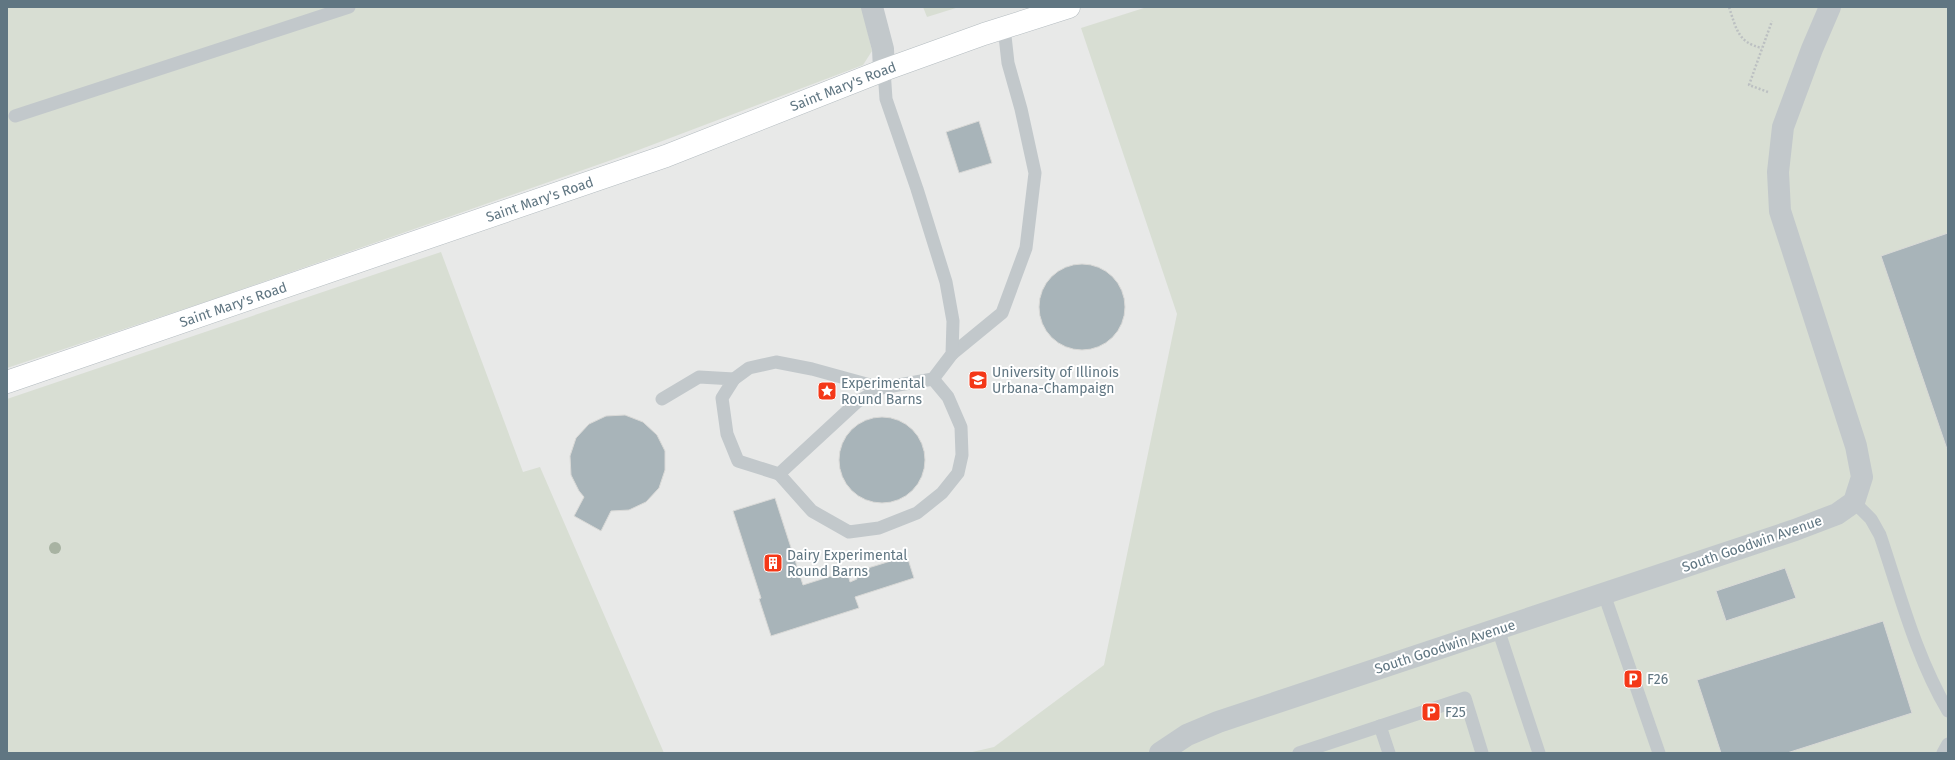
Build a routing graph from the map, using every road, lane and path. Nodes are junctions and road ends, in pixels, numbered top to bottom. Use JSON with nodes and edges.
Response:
{"nodes":[{"id":1,"x":349,"y":7,"type":"edge"},
{"id":2,"x":872,"y":7,"type":"edge"},
{"id":3,"x":1070,"y":7,"type":"edge"},
{"id":4,"x":1729,"y":7,"type":"edge"},
{"id":5,"x":1830,"y":7,"type":"edge"},
{"id":6,"x":1772,"y":21,"type":"dead end"},
{"id":7,"x":1004,"y":27,"type":"junction"},
{"id":8,"x":1762,"y":48,"type":"junction"},
{"id":9,"x":884,"y":70,"type":"junction"},
{"id":10,"x":1793,"y":101,"type":"junction"},
{"id":11,"x":15,"y":116,"type":"dead end"},
{"id":12,"x":952,"y":354,"type":"junction"},
{"id":13,"x":933,"y":379,"type":"junction"},
{"id":14,"x":734,"y":380,"type":"junction"},
{"id":15,"x":7,"y":382,"type":"edge"},
{"id":16,"x":882,"y":388,"type":"junction"},
{"id":17,"x":662,"y":399,"type":"dead end"},
{"id":18,"x":779,"y":474,"type":"junction"},
{"id":19,"x":1854,"y":502,"type":"junction"},
{"id":20,"x":1604,"y":594,"type":"junction"},
{"id":21,"x":1498,"y":629,"type":"junction"},
{"id":22,"x":1948,"y":711,"type":"edge"},
{"id":23,"x":1380,"y":726,"type":"junction"},
{"id":24,"x":1948,"y":744,"type":"edge"},
{"id":25,"x":1160,"y":753,"type":"edge"},
{"id":26,"x":1299,"y":753,"type":"edge"},
{"id":27,"x":1389,"y":753,"type":"edge"},
{"id":28,"x":1482,"y":753,"type":"edge"},
{"id":29,"x":1539,"y":753,"type":"edge"},
{"id":30,"x":1659,"y":753,"type":"edge"},
{"id":31,"x":1943,"y":753,"type":"edge"}],
"edges":[{"from":1,"to":11,"type":"lane"},
{"from":2,"to":9,"type":"street"},
{"from":3,"to":7,"type":"street","name":"Saint Mary's Road"},
{"from":4,"to":8,"type":"path"},
{"from":5,"to":10,"type":"street"},
{"from":6,"to":8,"type":"path"},
{"from":7,"to":9,"type":"street","name":"Saint Mary's Road"},
{"from":7,"to":12,"type":"lane"},
{"from":8,"to":10,"type":"path"},
{"from":9,"to":12,"type":"lane"},
{"from":9,"to":15,"type":"street","name":"Saint Mary's Road"},
{"from":10,"to":19,"type":"street"},
{"from":12,"to":13,"type":"lane"},
{"from":13,"to":16,"type":"lane"},
{"from":13,"to":18,"type":"lane"},
{"from":14,"to":16,"type":"lane"},
{"from":14,"to":17,"type":"lane"},
{"from":14,"to":18,"type":"lane"},
{"from":16,"to":18,"type":"lane"},
{"from":19,"to":20,"type":"street","name":"South Goodwin Avenue"},
{"from":19,"to":22,"type":"lane"},
{"from":20,"to":21,"type":"street","name":"South Goodwin Avenue"},
{"from":20,"to":30,"type":"lane"},
{"from":21,"to":25,"type":"street","name":"South Goodwin Avenue"},
{"from":21,"to":29,"type":"lane"},
{"from":23,"to":26,"type":"lane"},
{"from":23,"to":27,"type":"lane"},
{"from":23,"to":28,"type":"lane"},
{"from":24,"to":31,"type":"lane"}]}
